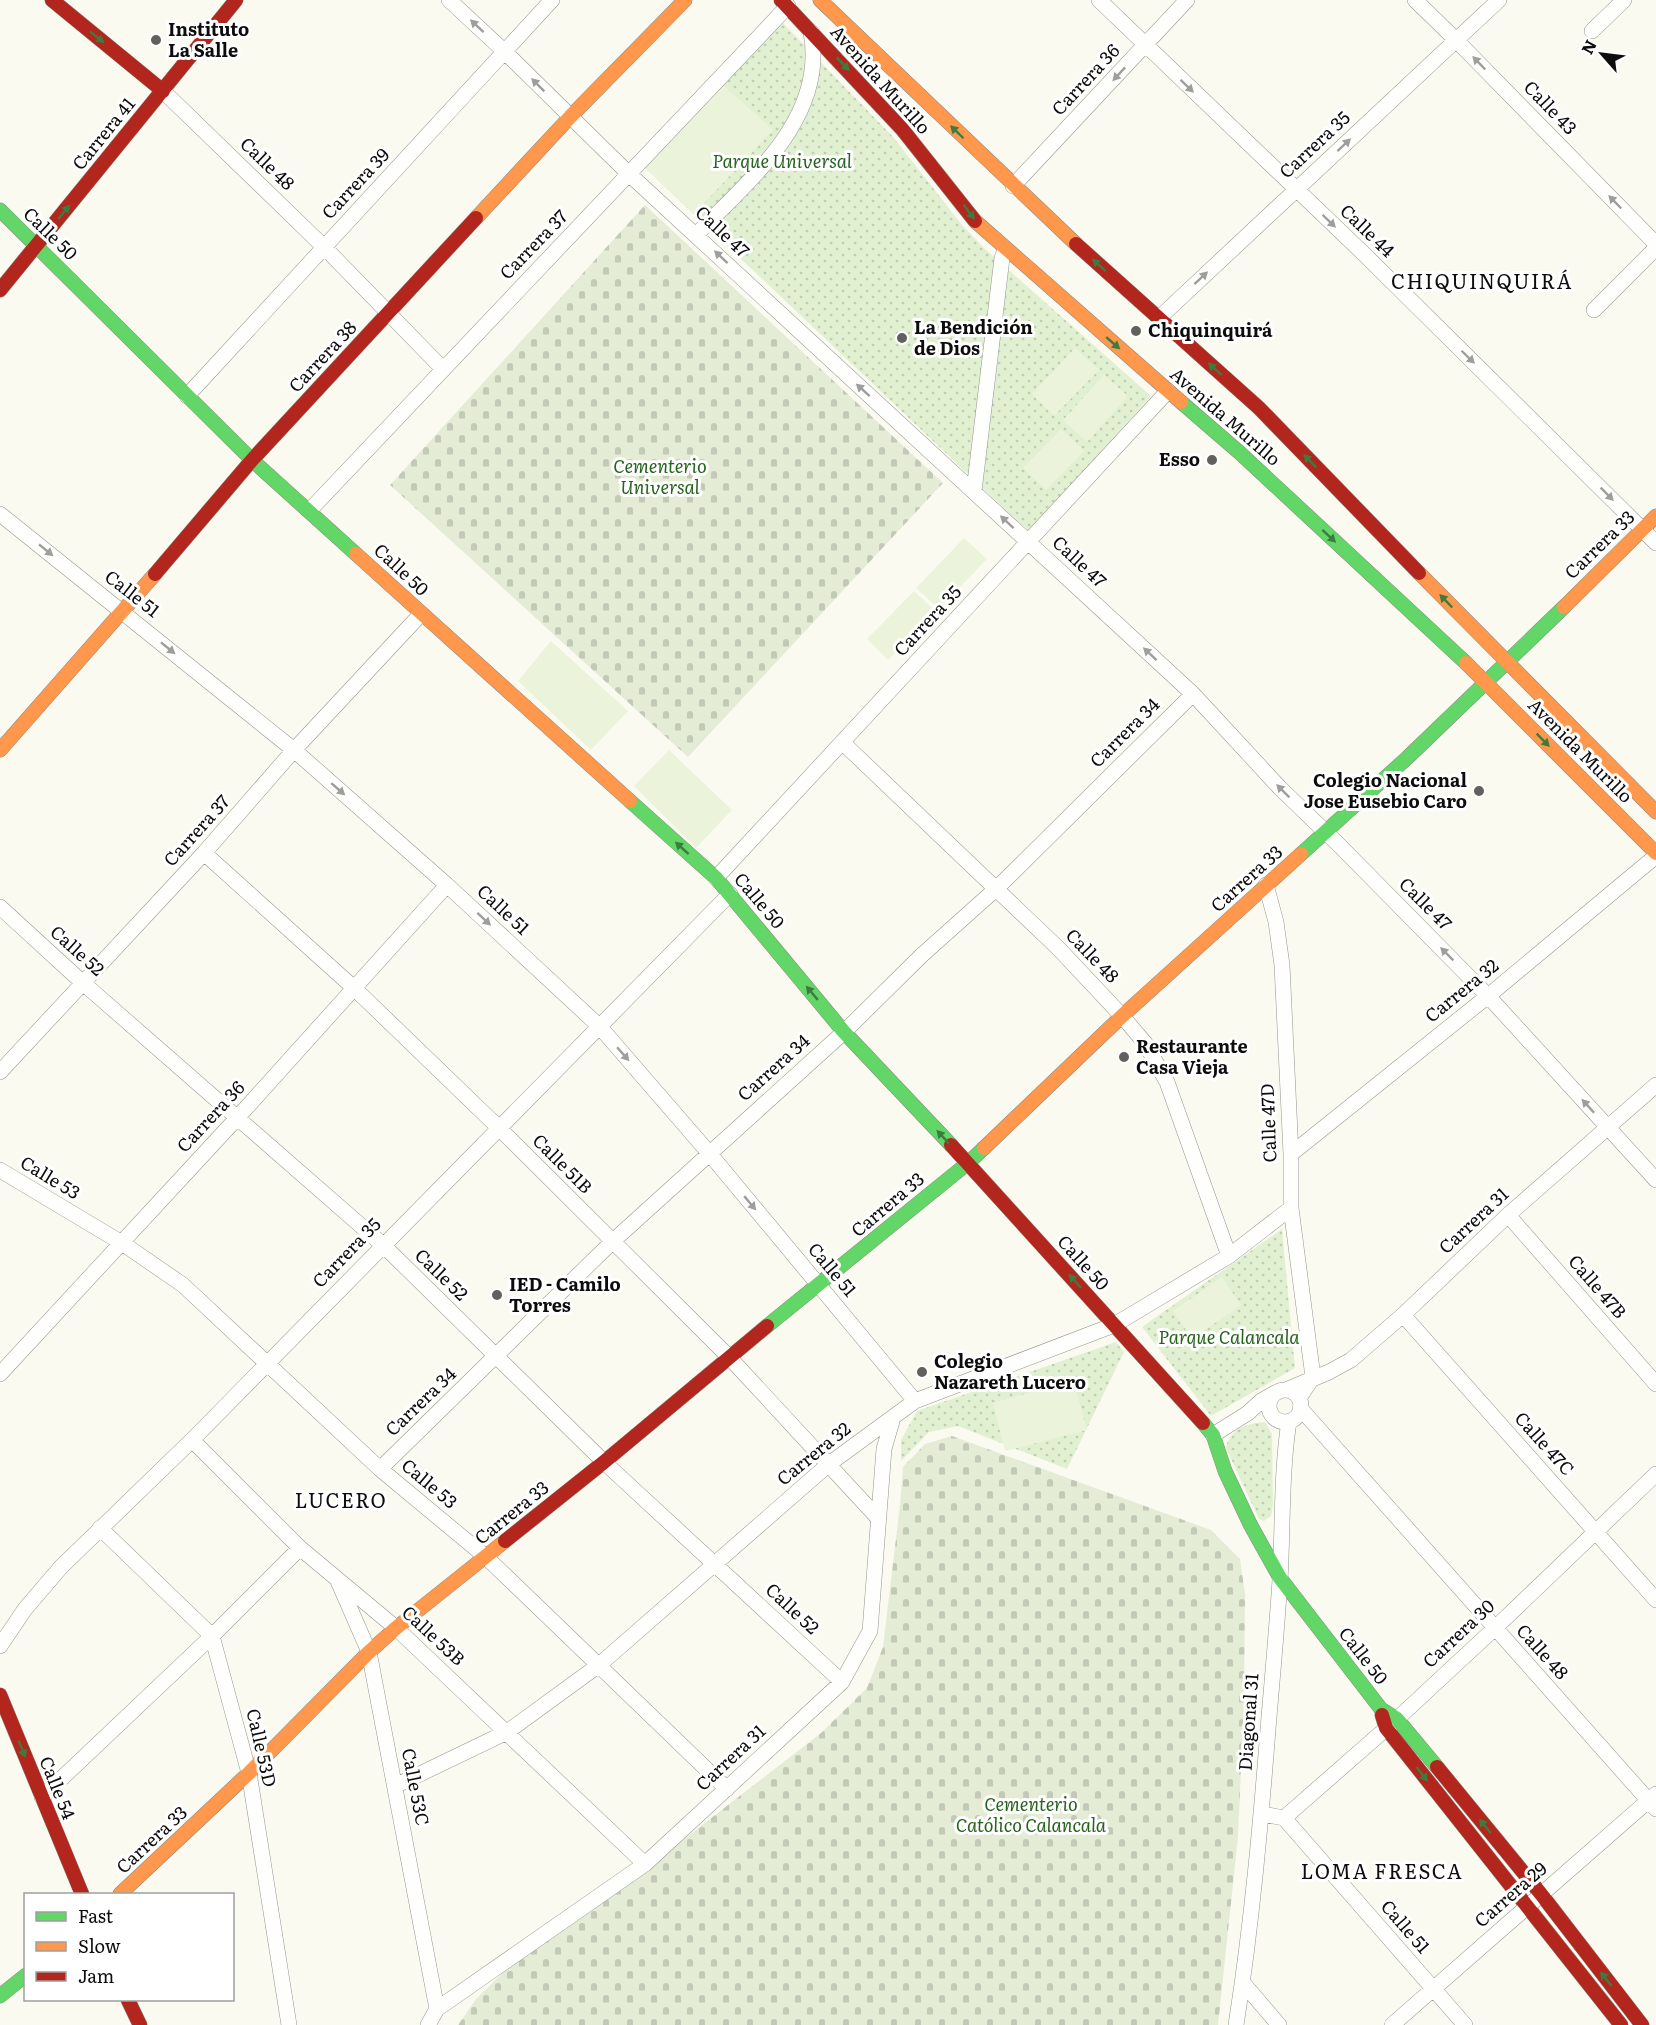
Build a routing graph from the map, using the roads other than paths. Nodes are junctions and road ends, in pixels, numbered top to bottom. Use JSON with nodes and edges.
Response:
{"nodes":[{"id":1,"x":52,"y":0,"type":"edge"},
{"id":2,"x":236,"y":0,"type":"edge"},
{"id":3,"x":449,"y":0,"type":"edge"},
{"id":4,"x":552,"y":0,"type":"edge"},
{"id":5,"x":685,"y":0,"type":"edge"},
{"id":6,"x":820,"y":0,"type":"edge"},
{"id":7,"x":1099,"y":0,"type":"edge"},
{"id":8,"x":1187,"y":0,"type":"edge"},
{"id":9,"x":1415,"y":0,"type":"edge"},
{"id":10,"x":1499,"y":0,"type":"edge"},
{"id":11,"x":1624,"y":0,"type":"edge"},
{"id":12,"x":784,"y":3,"type":"edge"},
{"id":13,"x":810,"y":29,"type":"junction"},
{"id":14,"x":1592,"y":32,"type":"dead end"},
{"id":15,"x":1456,"y":40,"type":"junction"},
{"id":16,"x":1146,"y":46,"type":"junction"},
{"id":17,"x":506,"y":52,"type":"junction"},
{"id":18,"x":163,"y":91,"type":"junction"},
{"id":19,"x":570,"y":117,"type":"junction"},
{"id":20,"x":629,"y":174,"type":"junction"},
{"id":21,"x":1013,"y":186,"type":"junction"},
{"id":22,"x":1296,"y":189,"type":"junction"},
{"id":23,"x":0,"y":210,"type":"edge"},
{"id":24,"x":697,"y":234,"type":"junction"},
{"id":25,"x":36,"y":246,"type":"junction"},
{"id":26,"x":1656,"y":246,"type":"edge"},
{"id":27,"x":324,"y":247,"type":"junction"},
{"id":28,"x":1005,"y":250,"type":"junction"},
{"id":29,"x":0,"y":290,"type":"edge"},
{"id":30,"x":1594,"y":310,"type":"dead end"},
{"id":31,"x":389,"y":314,"type":"junction"},
{"id":32,"x":1159,"y":318,"type":"junction"},
{"id":33,"x":443,"y":369,"type":"junction"},
{"id":34,"x":1168,"y":391,"type":"junction"},
{"id":35,"x":187,"y":396,"type":"junction"},
{"id":36,"x":252,"y":460,"type":"junction"},
{"id":37,"x":974,"y":491,"type":"junction"},
{"id":38,"x":310,"y":510,"type":"junction"},
{"id":39,"x":1656,"y":516,"type":"edge"},
{"id":40,"x":3,"y":521,"type":"edge"},
{"id":41,"x":1642,"y":528,"type":"junction"},
{"id":42,"x":1028,"y":542,"type":"junction"},
{"id":43,"x":1656,"y":543,"type":"edge"},
{"id":44,"x":123,"y":611,"type":"junction"},
{"id":45,"x":421,"y":614,"type":"junction"},
{"id":46,"x":1506,"y":662,"type":"junction"},
{"id":47,"x":1486,"y":683,"type":"junction"},
{"id":48,"x":1193,"y":694,"type":"junction"},
{"id":49,"x":842,"y":742,"type":"junction"},
{"id":50,"x":0,"y":750,"type":"edge"},
{"id":51,"x":294,"y":750,"type":"junction"},
{"id":52,"x":1656,"y":812,"type":"edge"},
{"id":53,"x":1326,"y":831,"type":"junction"},
{"id":54,"x":204,"y":853,"type":"junction"},
{"id":55,"x":1656,"y":855,"type":"edge"},
{"id":56,"x":716,"y":878,"type":"junction"},
{"id":57,"x":447,"y":885,"type":"junction"},
{"id":58,"x":1266,"y":885,"type":"junction"},
{"id":59,"x":997,"y":888,"type":"junction"},
{"id":60,"x":730,"y":894,"type":"junction"},
{"id":61,"x":0,"y":907,"type":"edge"},
{"id":62,"x":83,"y":983,"type":"junction"},
{"id":63,"x":354,"y":988,"type":"junction"},
{"id":64,"x":1488,"y":996,"type":"junction"},
{"id":65,"x":1122,"y":1016,"type":"junction"},
{"id":66,"x":599,"y":1026,"type":"junction"},
{"id":67,"x":844,"y":1032,"type":"junction"},
{"id":68,"x":0,"y":1072,"type":"edge"},
{"id":69,"x":1656,"y":1085,"type":"edge"},
{"id":70,"x":238,"y":1117,"type":"junction"},
{"id":71,"x":1608,"y":1127,"type":"junction"},
{"id":72,"x":499,"y":1128,"type":"junction"},
{"id":73,"x":709,"y":1153,"type":"junction"},
{"id":74,"x":1290,"y":1154,"type":"junction"},
{"id":75,"x":968,"y":1163,"type":"junction"},
{"id":76,"x":0,"y":1170,"type":"edge"},
{"id":77,"x":1656,"y":1180,"type":"edge"},
{"id":78,"x":1291,"y":1208,"type":"junction"},
{"id":79,"x":1508,"y":1215,"type":"junction"},
{"id":80,"x":613,"y":1241,"type":"junction"},
{"id":81,"x":122,"y":1243,"type":"junction"},
{"id":82,"x":383,"y":1245,"type":"junction"},
{"id":83,"x":1229,"y":1256,"type":"junction"},
{"id":84,"x":820,"y":1285,"type":"junction"},
{"id":85,"x":1402,"y":1316,"type":"junction"},
{"id":86,"x":1114,"y":1324,"type":"junction"},
{"id":87,"x":497,"y":1357,"type":"junction"},
{"id":88,"x":729,"y":1357,"type":"junction"},
{"id":89,"x":266,"y":1364,"type":"junction"},
{"id":90,"x":0,"y":1374,"type":"edge"},
{"id":91,"x":1309,"y":1379,"type":"junction"},
{"id":92,"x":1656,"y":1384,"type":"edge"},
{"id":93,"x":915,"y":1401,"type":"junction"},
{"id":94,"x":1287,"y":1408,"type":"junction"},
{"id":95,"x":1248,"y":1413,"type":"junction"},
{"id":96,"x":893,"y":1418,"type":"junction"},
{"id":97,"x":1213,"y":1435,"type":"junction"},
{"id":98,"x":192,"y":1440,"type":"junction"},
{"id":99,"x":604,"y":1462,"type":"junction"},
{"id":100,"x":829,"y":1464,"type":"junction"},
{"id":101,"x":380,"y":1469,"type":"junction"},
{"id":102,"x":1656,"y":1474,"type":"edge"},
{"id":103,"x":878,"y":1518,"type":"junction"},
{"id":104,"x":1250,"y":1524,"type":"junction"},
{"id":105,"x":1281,"y":1525,"type":"junction"},
{"id":106,"x":100,"y":1528,"type":"junction"},
{"id":107,"x":1596,"y":1531,"type":"junction"},
{"id":108,"x":300,"y":1548,"type":"junction"},
{"id":109,"x":486,"y":1557,"type":"junction"},
{"id":110,"x":714,"y":1564,"type":"junction"},
{"id":111,"x":337,"y":1578,"type":"junction"},
{"id":112,"x":1280,"y":1578,"type":"junction"},
{"id":113,"x":1656,"y":1600,"type":"edge"},
{"id":114,"x":396,"y":1628,"type":"junction"},
{"id":115,"x":1495,"y":1628,"type":"junction"},
{"id":116,"x":212,"y":1636,"type":"junction"},
{"id":117,"x":0,"y":1646,"type":"edge"},
{"id":118,"x":369,"y":1652,"type":"junction"},
{"id":119,"x":599,"y":1665,"type":"junction"},
{"id":120,"x":842,"y":1682,"type":"junction"},
{"id":121,"x":0,"y":1695,"type":"edge"},
{"id":122,"x":1391,"y":1724,"type":"junction"},
{"id":123,"x":507,"y":1732,"type":"junction"},
{"id":124,"x":249,"y":1773,"type":"junction"},
{"id":125,"x":395,"y":1786,"type":"junction"},
{"id":126,"x":728,"y":1789,"type":"junction"},
{"id":127,"x":42,"y":1797,"type":"junction"},
{"id":128,"x":1654,"y":1801,"type":"edge"},
{"id":129,"x":1262,"y":1814,"type":"junction"},
{"id":130,"x":1284,"y":1818,"type":"junction"},
{"id":131,"x":645,"y":1864,"type":"junction"},
{"id":132,"x":82,"y":1893,"type":"edge"},
{"id":133,"x":121,"y":1893,"type":"edge"},
{"id":134,"x":1541,"y":1894,"type":"junction"},
{"id":135,"x":1527,"y":1906,"type":"junction"},
{"id":136,"x":24,"y":1977,"type":"edge"},
{"id":137,"x":1243,"y":1983,"type":"junction"},
{"id":138,"x":1433,"y":1989,"type":"junction"},
{"id":139,"x":0,"y":1996,"type":"edge"},
{"id":140,"x":128,"y":2001,"type":"edge"},
{"id":141,"x":437,"y":2009,"type":"junction"},
{"id":142,"x":140,"y":2025,"type":"edge"},
{"id":143,"x":289,"y":2025,"type":"edge"},
{"id":144,"x":428,"y":2025,"type":"edge"},
{"id":145,"x":1236,"y":2025,"type":"edge"},
{"id":146,"x":1279,"y":2025,"type":"edge"},
{"id":147,"x":1392,"y":2025,"type":"edge"},
{"id":148,"x":1465,"y":2025,"type":"edge"},
{"id":149,"x":1621,"y":2025,"type":"edge"},
{"id":150,"x":1642,"y":2025,"type":"edge"}],
"edges":[{"from":1,"to":18,"type":"street","name":"Calle 48","one_way":true},
{"from":2,"to":18,"type":"street","name":"Carrera 41"},
{"from":17,"to":3,"type":"street","name":"Calle 47","one_way":true},
{"from":4,"to":17,"type":"street","name":"Carrera 39"},
{"from":5,"to":19,"type":"street","name":"Carrera 38"},
{"from":21,"to":6,"type":"street","name":"Avenida Murillo","one_way":true},
{"from":7,"to":16,"type":"street","name":"Calle 44"},
{"from":8,"to":16,"type":"street","name":"Carrera 36"},
{"from":9,"to":15,"type":"street","name":"Calle 43"},
{"from":10,"to":15,"type":"street","name":"Carrera 35"},
{"from":11,"to":14,"type":"street"},
{"from":12,"to":13,"type":"street","name":"Avenida Murillo"},
{"from":12,"to":20,"type":"street","name":"Carrera 37"},
{"from":13,"to":24,"type":"street"},
{"from":13,"to":28,"type":"street","name":"Avenida Murillo","one_way":true},
{"from":22,"to":15,"type":"street","name":"Carrera 35","one_way":true},
{"from":26,"to":15,"type":"street","name":"Calle 43","one_way":true},
{"from":16,"to":21,"type":"street","name":"Carrera 36","one_way":true},
{"from":16,"to":22,"type":"street","name":"Calle 44","one_way":true},
{"from":19,"to":17,"type":"street","name":"Calle 47","one_way":true},
{"from":17,"to":27,"type":"street","name":"Carrera 39"},
{"from":25,"to":18,"type":"street","name":"Carrera 41","one_way":true},
{"from":18,"to":27,"type":"street","name":"Calle 48"},
{"from":19,"to":20,"type":"street","name":"Calle 47"},
{"from":19,"to":31,"type":"street","name":"Carrera 38"},
{"from":20,"to":24,"type":"street","name":"Calle 47"},
{"from":20,"to":33,"type":"street","name":"Carrera 37"},
{"from":32,"to":21,"type":"street","name":"Avenida Murillo","one_way":true},
{"from":32,"to":22,"type":"street","name":"Carrera 35","one_way":true},
{"from":22,"to":41,"type":"street","name":"Calle 44","one_way":true},
{"from":23,"to":25,"type":"street","name":"Calle 50"},
{"from":37,"to":24,"type":"street","name":"Calle 47","one_way":true},
{"from":25,"to":29,"type":"street","name":"Carrera 41"},
{"from":25,"to":35,"type":"street","name":"Calle 50"},
{"from":26,"to":30,"type":"street"},
{"from":27,"to":31,"type":"street","name":"Calle 48"},
{"from":27,"to":35,"type":"street","name":"Carrera 39"},
{"from":28,"to":34,"type":"street","name":"Avenida Murillo","one_way":true},
{"from":28,"to":37,"type":"street"},
{"from":31,"to":33,"type":"street","name":"Calle 48"},
{"from":31,"to":36,"type":"street","name":"Carrera 38"},
{"from":46,"to":32,"type":"street","name":"Avenida Murillo","one_way":true},
{"from":33,"to":38,"type":"street","name":"Carrera 37"},
{"from":34,"to":42,"type":"street","name":"Carrera 35"},
{"from":34,"to":47,"type":"street","name":"Avenida Murillo","one_way":true},
{"from":35,"to":36,"type":"street","name":"Calle 50"},
{"from":36,"to":38,"type":"street","name":"Calle 50"},
{"from":36,"to":44,"type":"street","name":"Carrera 38"},
{"from":42,"to":37,"type":"street","name":"Calle 47","one_way":true},
{"from":38,"to":45,"type":"street","name":"Calle 50"},
{"from":39,"to":41,"type":"street","name":"Carrera 33"},
{"from":40,"to":44,"type":"street","name":"Calle 51","one_way":true},
{"from":41,"to":43,"type":"street","name":"Calle 44"},
{"from":41,"to":46,"type":"street","name":"Carrera 33"},
{"from":48,"to":42,"type":"street","name":"Calle 47","one_way":true},
{"from":42,"to":49,"type":"street","name":"Carrera 35"},
{"from":44,"to":50,"type":"street","name":"Carrera 38"},
{"from":44,"to":51,"type":"street","name":"Calle 51","one_way":true},
{"from":45,"to":51,"type":"street","name":"Carrera 37"},
{"from":56,"to":45,"type":"street","name":"Calle 50","one_way":true},
{"from":46,"to":47,"type":"street","name":"Carrera 33"},
{"from":46,"to":52,"type":"street","name":"Avenida Murillo"},
{"from":47,"to":53,"type":"street","name":"Carrera 33"},
{"from":47,"to":55,"type":"street","name":"Avenida Murillo","one_way":true},
{"from":53,"to":48,"type":"street","name":"Calle 47","one_way":true},
{"from":48,"to":59,"type":"street","name":"Carrera 34"},
{"from":49,"to":56,"type":"street","name":"Carrera 35"},
{"from":49,"to":59,"type":"street","name":"Calle 48"},
{"from":51,"to":54,"type":"street","name":"Carrera 37"},
{"from":51,"to":57,"type":"street","name":"Calle 51","one_way":true},
{"from":53,"to":58,"type":"street","name":"Carrera 33"},
{"from":64,"to":53,"type":"street","name":"Calle 47","one_way":true},
{"from":54,"to":62,"type":"street","name":"Carrera 37"},
{"from":54,"to":63,"type":"street","name":"Calle 51B"},
{"from":55,"to":64,"type":"street","name":"Carrera 32"},
{"from":56,"to":60,"type":"street","name":"Calle 50"},
{"from":57,"to":63,"type":"street","name":"Carrera 36"},
{"from":57,"to":66,"type":"street","name":"Calle 51","one_way":true},
{"from":58,"to":65,"type":"street","name":"Carrera 33"},
{"from":58,"to":74,"type":"street","name":"Calle 47D"},
{"from":59,"to":65,"type":"street","name":"Calle 48"},
{"from":59,"to":67,"type":"street","name":"Carrera 34"},
{"from":60,"to":66,"type":"street","name":"Carrera 35"},
{"from":67,"to":60,"type":"street","name":"Calle 50","one_way":true},
{"from":61,"to":62,"type":"street","name":"Calle 52"},
{"from":62,"to":68,"type":"street","name":"Carrera 37"},
{"from":62,"to":70,"type":"street","name":"Calle 52"},
{"from":63,"to":70,"type":"street","name":"Carrera 36"},
{"from":63,"to":72,"type":"street","name":"Calle 51B"},
{"from":71,"to":64,"type":"street","name":"Calle 47","one_way":true},
{"from":64,"to":74,"type":"street","name":"Carrera 32"},
{"from":65,"to":75,"type":"street","name":"Carrera 33"},
{"from":65,"to":83,"type":"street","name":"Calle 48"},
{"from":66,"to":72,"type":"street","name":"Carrera 35"},
{"from":66,"to":73,"type":"street","name":"Calle 51","one_way":true},
{"from":67,"to":73,"type":"street","name":"Carrera 34"},
{"from":75,"to":67,"type":"street","name":"Calle 50","one_way":true},
{"from":69,"to":71,"type":"street","name":"Carrera 31"},
{"from":70,"to":81,"type":"street","name":"Carrera 36"},
{"from":70,"to":82,"type":"street","name":"Calle 52"},
{"from":71,"to":77,"type":"street","name":"Calle 47"},
{"from":71,"to":79,"type":"street","name":"Carrera 31"},
{"from":72,"to":80,"type":"street","name":"Calle 51B"},
{"from":72,"to":82,"type":"street","name":"Carrera 35"},
{"from":73,"to":80,"type":"street","name":"Carrera 34"},
{"from":73,"to":84,"type":"street","name":"Calle 51","one_way":true},
{"from":74,"to":78,"type":"street","name":"Calle 47D"},
{"from":75,"to":84,"type":"street","name":"Carrera 33"},
{"from":86,"to":75,"type":"street","name":"Calle 50","one_way":true},
{"from":76,"to":81,"type":"street","name":"Calle 53"},
{"from":78,"to":83,"type":"street","name":"Carrera 32"},
{"from":78,"to":91,"type":"street","name":"Calle 47D"},
{"from":79,"to":85,"type":"street","name":"Carrera 31"},
{"from":79,"to":92,"type":"street","name":"Calle 47B"},
{"from":80,"to":87,"type":"street","name":"Carrera 34"},
{"from":80,"to":88,"type":"street","name":"Calle 51B"},
{"from":81,"to":89,"type":"street","name":"Calle 53"},
{"from":81,"to":90,"type":"street","name":"Carrera 36"},
{"from":82,"to":87,"type":"street","name":"Calle 52"},
{"from":82,"to":89,"type":"street","name":"Carrera 35"},
{"from":83,"to":86,"type":"street","name":"Carrera 32"},
{"from":84,"to":88,"type":"street","name":"Carrera 33"},
{"from":84,"to":93,"type":"street","name":"Calle 51"},
{"from":85,"to":91,"type":"street","name":"Carrera 31"},
{"from":85,"to":107,"type":"street","name":"Calle 47C"},
{"from":86,"to":93,"type":"street","name":"Carrera 32"},
{"from":86,"to":97,"type":"street","name":"Calle 50"},
{"from":87,"to":99,"type":"street","name":"Calle 52"},
{"from":87,"to":101,"type":"street","name":"Carrera 34"},
{"from":88,"to":99,"type":"street","name":"Carrera 33"},
{"from":88,"to":100,"type":"street","name":"Calle 51B"},
{"from":89,"to":98,"type":"street","name":"Carrera 35"},
{"from":89,"to":101,"type":"street","name":"Calle 53"},
{"from":91,"to":94,"type":"street"},
{"from":93,"to":96,"type":"street","name":"Carrera 32"},
{"from":94,"to":95,"type":"street"},
{"from":94,"to":95,"type":"street"},
{"from":94,"to":105,"type":"street","name":"Diagonal 31"},
{"from":94,"to":115,"type":"street","name":"Calle 48"},
{"from":95,"to":97,"type":"street"},
{"from":96,"to":100,"type":"street","name":"Carrera 32"},
{"from":96,"to":103,"type":"street","name":"Carrera 31"},
{"from":97,"to":104,"type":"street","name":"Calle 50"},
{"from":98,"to":106,"type":"street","name":"Carrera 35"},
{"from":98,"to":108,"type":"street","name":"Calle 53B"},
{"from":99,"to":109,"type":"street","name":"Carrera 33"},
{"from":99,"to":110,"type":"street","name":"Calle 52"},
{"from":100,"to":103,"type":"street","name":"Calle 51B"},
{"from":100,"to":110,"type":"street","name":"Carrera 32"},
{"from":101,"to":109,"type":"street","name":"Calle 53"},
{"from":102,"to":107,"type":"street","name":"Carrera 30"},
{"from":103,"to":120,"type":"street","name":"Carrera 31"},
{"from":104,"to":105,"type":"street"},
{"from":104,"to":112,"type":"street","name":"Calle 50"},
{"from":105,"to":112,"type":"street","name":"Diagonal 31"},
{"from":106,"to":116,"type":"street"},
{"from":106,"to":117,"type":"street","name":"Carrera 35"},
{"from":107,"to":113,"type":"street","name":"Calle 47C"},
{"from":107,"to":115,"type":"street","name":"Carrera 30"},
{"from":108,"to":111,"type":"street","name":"Calle 53B"},
{"from":108,"to":116,"type":"street"},
{"from":109,"to":114,"type":"street","name":"Carrera 33"},
{"from":109,"to":119,"type":"street","name":"Calle 53"},
{"from":110,"to":119,"type":"street","name":"Carrera 32"},
{"from":110,"to":120,"type":"street","name":"Calle 52"},
{"from":111,"to":114,"type":"street","name":"Calle 53B"},
{"from":111,"to":118,"type":"street","name":"Calle 53C"},
{"from":112,"to":122,"type":"street","name":"Calle 50"},
{"from":112,"to":129,"type":"street","name":"Diagonal 31"},
{"from":114,"to":118,"type":"street","name":"Carrera 33"},
{"from":114,"to":123,"type":"street","name":"Calle 53B"},
{"from":115,"to":122,"type":"street","name":"Carrera 30"},
{"from":115,"to":128,"type":"street","name":"Calle 48"},
{"from":116,"to":124,"type":"street","name":"Calle 53D"},
{"from":116,"to":127,"type":"street"},
{"from":118,"to":124,"type":"street","name":"Carrera 33"},
{"from":118,"to":125,"type":"street","name":"Calle 53C"},
{"from":119,"to":123,"type":"street","name":"Carrera 32"},
{"from":119,"to":126,"type":"street","name":"Calle 53"},
{"from":120,"to":126,"type":"street","name":"Carrera 31"},
{"from":121,"to":127,"type":"street","name":"Calle 54","one_way":true},
{"from":122,"to":130,"type":"street","name":"Carrera 30"},
{"from":134,"to":122,"type":"street","name":"Calle 50","one_way":true},
{"from":122,"to":135,"type":"street","name":"Calle 50","one_way":true},
{"from":123,"to":125,"type":"street","name":"Carrera 32"},
{"from":123,"to":131,"type":"street","name":"Calle 53B"},
{"from":124,"to":133,"type":"street","name":"Carrera 33"},
{"from":124,"to":143,"type":"street","name":"Calle 53D"},
{"from":125,"to":141,"type":"street","name":"Calle 53C"},
{"from":126,"to":131,"type":"street","name":"Carrera 31"},
{"from":127,"to":132,"type":"street","name":"Calle 54"},
{"from":128,"to":134,"type":"street","name":"Carrera 29"},
{"from":129,"to":130,"type":"street"},
{"from":129,"to":137,"type":"street","name":"Diagonal 31"},
{"from":130,"to":138,"type":"street","name":"Calle 51"},
{"from":131,"to":141,"type":"street","name":"Carrera 31"},
{"from":134,"to":135,"type":"street","name":"Carrera 29"},
{"from":150,"to":134,"type":"street","name":"Calle 50","one_way":true},
{"from":135,"to":138,"type":"street","name":"Carrera 29"},
{"from":135,"to":149,"type":"street","name":"Calle 50"},
{"from":136,"to":139,"type":"street"},
{"from":137,"to":145,"type":"street","name":"Diagonal 31"},
{"from":137,"to":146,"type":"street"},
{"from":138,"to":147,"type":"street","name":"Carrera 29"},
{"from":138,"to":148,"type":"street","name":"Calle 51"},
{"from":140,"to":142,"type":"street"},
{"from":141,"to":144,"type":"street","name":"Carrera 31"}]}
